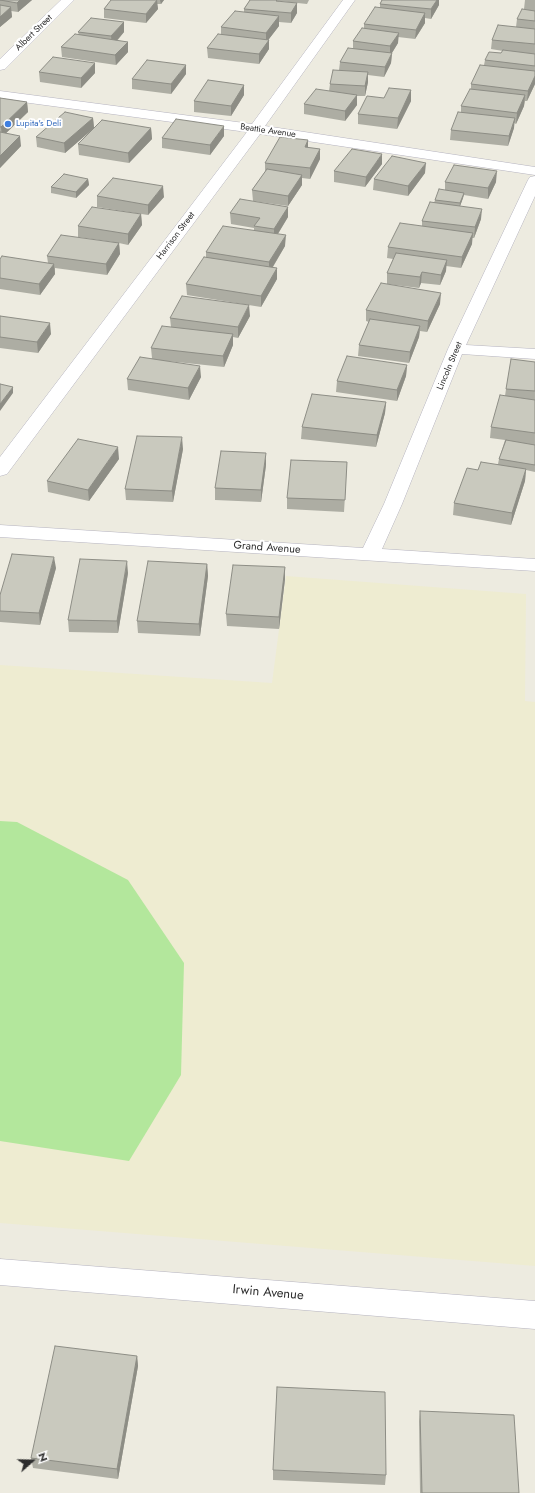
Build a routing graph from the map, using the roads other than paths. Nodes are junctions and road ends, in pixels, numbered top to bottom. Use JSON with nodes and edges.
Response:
{"nodes":[{"id":1,"x":68,"y":0,"type":"edge"},
{"id":2,"x":348,"y":0,"type":"edge"},
{"id":3,"x":0,"y":66,"type":"edge"},
{"id":4,"x":0,"y":95,"type":"edge"},
{"id":5,"x":256,"y":130,"type":"junction"},
{"id":6,"x":535,"y":171,"type":"edge"},
{"id":7,"x":535,"y":180,"type":"edge"},
{"id":8,"x":456,"y":349,"type":"junction"},
{"id":9,"x":535,"y":354,"type":"edge"},
{"id":10,"x":0,"y":470,"type":"edge"},
{"id":11,"x":0,"y":531,"type":"edge"},
{"id":12,"x":370,"y":555,"type":"junction"},
{"id":13,"x":535,"y":565,"type":"edge"},
{"id":14,"x":0,"y":1272,"type":"edge"},
{"id":15,"x":535,"y":1315,"type":"edge"}],
"edges":[{"from":1,"to":3,"type":"street","name":"Albert Street"},
{"from":2,"to":5,"type":"street","name":"Harrison Street"},
{"from":4,"to":5,"type":"street","name":"Beattie Avenue"},
{"from":5,"to":6,"type":"street","name":"Beattie Avenue"},
{"from":5,"to":10,"type":"street","name":"Harrison Street"},
{"from":7,"to":8,"type":"street","name":"Lincoln Street"},
{"from":8,"to":9,"type":"street"},
{"from":8,"to":12,"type":"street","name":"Lincoln Street"},
{"from":11,"to":12,"type":"street","name":"Grand Avenue"},
{"from":12,"to":13,"type":"street","name":"Grand Avenue"},
{"from":14,"to":15,"type":"street","name":"Irwin Avenue"}]}
